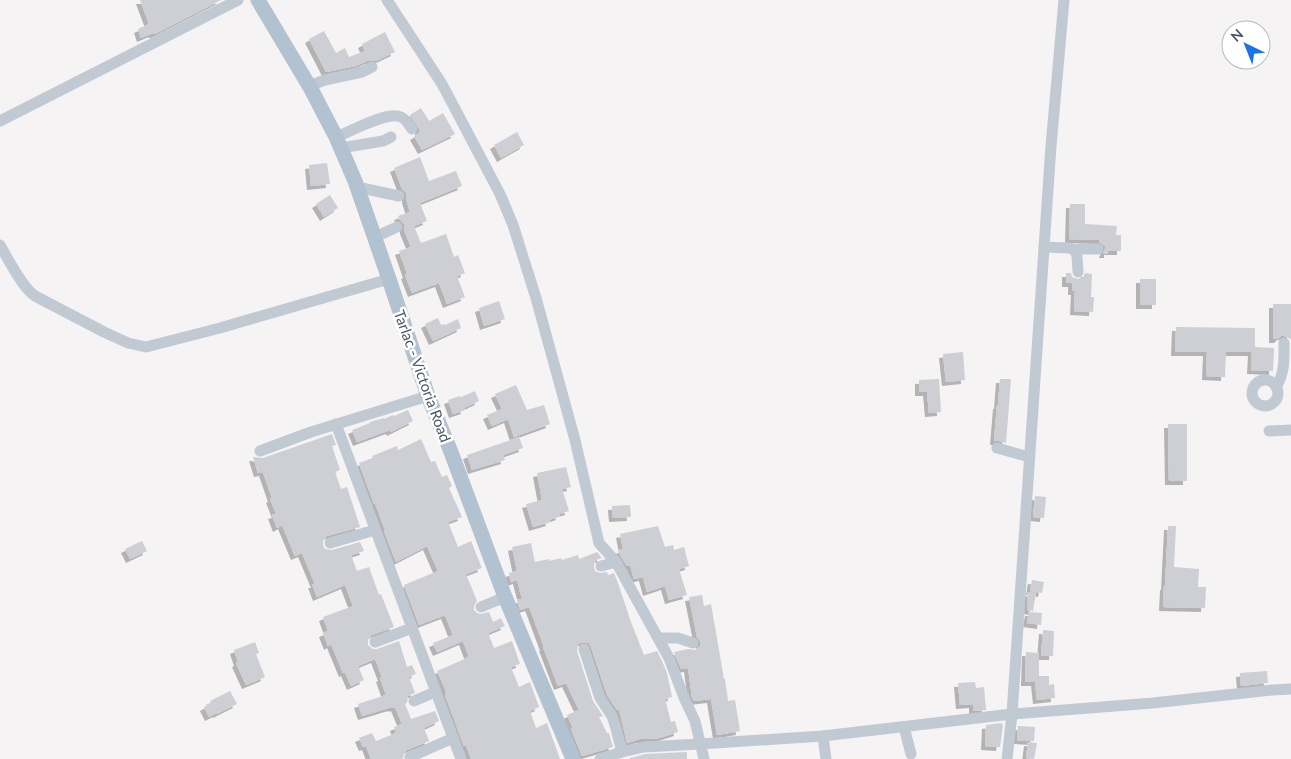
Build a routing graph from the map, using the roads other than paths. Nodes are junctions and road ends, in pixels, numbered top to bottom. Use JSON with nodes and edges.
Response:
{"nodes":[{"id":1,"x":238,"y":0,"type":"edge"},
{"id":2,"x":258,"y":0,"type":"edge"},
{"id":3,"x":387,"y":0,"type":"edge"},
{"id":4,"x":1064,"y":0,"type":"edge"},
{"id":5,"x":372,"y":67,"type":"dead end"},
{"id":6,"x":309,"y":86,"type":"junction"},
{"id":7,"x":0,"y":121,"type":"edge"},
{"id":8,"x":412,"y":129,"type":"dead end"},
{"id":9,"x":391,"y":137,"type":"dead end"},
{"id":10,"x":339,"y":142,"type":"junction"},
{"id":11,"x":357,"y":187,"type":"junction"},
{"id":12,"x":399,"y":196,"type":"dead end"},
{"id":13,"x":397,"y":228,"type":"dead end"},
{"id":14,"x":375,"y":236,"type":"junction"},
{"id":15,"x":0,"y":245,"type":"edge"},
{"id":16,"x":1044,"y":247,"type":"junction"},
{"id":17,"x":1098,"y":249,"type":"dead end"},
{"id":18,"x":1075,"y":250,"type":"junction"},
{"id":19,"x":1078,"y":272,"type":"dead end"},
{"id":20,"x":389,"y":279,"type":"junction"},
{"id":21,"x":1284,"y":343,"type":"dead end"},
{"id":22,"x":1276,"y":387,"type":"dead end"},
{"id":23,"x":428,"y":396,"type":"junction"},
{"id":24,"x":336,"y":424,"type":"junction"},
{"id":25,"x":1291,"y":430,"type":"edge"},
{"id":26,"x":1269,"y":431,"type":"dead end"},
{"id":27,"x":997,"y":448,"type":"dead end"},
{"id":28,"x":260,"y":451,"type":"dead end"},
{"id":29,"x":1029,"y":457,"type":"junction"},
{"id":30,"x":375,"y":530,"type":"junction"},
{"id":31,"x":330,"y":543,"type":"dead end"},
{"id":32,"x":616,"y":562,"type":"junction"},
{"id":33,"x":601,"y":566,"type":"dead end"},
{"id":34,"x":505,"y":597,"type":"junction"},
{"id":35,"x":481,"y":607,"type":"dead end"},
{"id":36,"x":412,"y":628,"type":"junction"},
{"id":37,"x":658,"y":638,"type":"junction"},
{"id":38,"x":375,"y":642,"type":"dead end"},
{"id":39,"x":693,"y":643,"type":"dead end"},
{"id":40,"x":584,"y":649,"type":"dead end"},
{"id":41,"x":1291,"y":688,"type":"edge"},
{"id":42,"x":435,"y":692,"type":"junction"},
{"id":43,"x":414,"y":701,"type":"dead end"},
{"id":44,"x":1012,"y":714,"type":"junction"},
{"id":45,"x":904,"y":726,"type":"junction"},
{"id":46,"x":823,"y":736,"type":"junction"},
{"id":47,"x":453,"y":738,"type":"junction"},
{"id":48,"x":700,"y":744,"type":"junction"},
{"id":49,"x":622,"y":752,"type":"junction"},
{"id":50,"x":911,"y":754,"type":"dead end"},
{"id":51,"x":410,"y":757,"type":"dead end"},
{"id":52,"x":460,"y":759,"type":"edge"},
{"id":53,"x":573,"y":759,"type":"edge"},
{"id":54,"x":600,"y":759,"type":"edge"},
{"id":55,"x":704,"y":759,"type":"edge"},
{"id":56,"x":826,"y":759,"type":"edge"},
{"id":57,"x":1007,"y":759,"type":"edge"}],
"edges":[{"from":1,"to":7,"type":"street"},
{"from":2,"to":6,"type":"main road","name":"Tarlac - Victoria Road"},
{"from":3,"to":32,"type":"street"},
{"from":4,"to":16,"type":"street"},
{"from":5,"to":6,"type":"street"},
{"from":6,"to":10,"type":"main road","name":"Tarlac - Victoria Road"},
{"from":8,"to":10,"type":"street"},
{"from":9,"to":10,"type":"street"},
{"from":10,"to":11,"type":"main road","name":"Tarlac - Victoria Road"},
{"from":11,"to":12,"type":"street"},
{"from":11,"to":14,"type":"main road","name":"Tarlac - Victoria Road"},
{"from":13,"to":14,"type":"street"},
{"from":14,"to":20,"type":"main road","name":"Tarlac - Victoria Road"},
{"from":15,"to":20,"type":"street"},
{"from":16,"to":18,"type":"street"},
{"from":16,"to":29,"type":"street"},
{"from":17,"to":18,"type":"street"},
{"from":18,"to":19,"type":"street"},
{"from":20,"to":23,"type":"main road","name":"Tarlac - Victoria Road"},
{"from":21,"to":22,"type":"street"},
{"from":23,"to":24,"type":"street"},
{"from":23,"to":34,"type":"main road","name":"Tarlac - Victoria Road"},
{"from":24,"to":28,"type":"street"},
{"from":24,"to":30,"type":"street"},
{"from":25,"to":26,"type":"street"},
{"from":27,"to":29,"type":"street"},
{"from":29,"to":44,"type":"street"},
{"from":30,"to":31,"type":"street"},
{"from":30,"to":36,"type":"street"},
{"from":32,"to":33,"type":"street"},
{"from":32,"to":37,"type":"street"},
{"from":34,"to":35,"type":"street"},
{"from":34,"to":53,"type":"main road","name":"Tarlac - Victoria Road"},
{"from":36,"to":38,"type":"street"},
{"from":36,"to":42,"type":"street"},
{"from":37,"to":39,"type":"street"},
{"from":37,"to":48,"type":"street"},
{"from":40,"to":49,"type":"street"},
{"from":41,"to":44,"type":"street"},
{"from":42,"to":43,"type":"street"},
{"from":42,"to":47,"type":"street"},
{"from":44,"to":45,"type":"street"},
{"from":44,"to":57,"type":"street"},
{"from":45,"to":46,"type":"street"},
{"from":45,"to":50,"type":"street"},
{"from":46,"to":48,"type":"street"},
{"from":46,"to":56,"type":"street"},
{"from":47,"to":51,"type":"street"},
{"from":47,"to":52,"type":"street"},
{"from":48,"to":49,"type":"street"},
{"from":48,"to":55,"type":"street"},
{"from":49,"to":54,"type":"street"}]}
